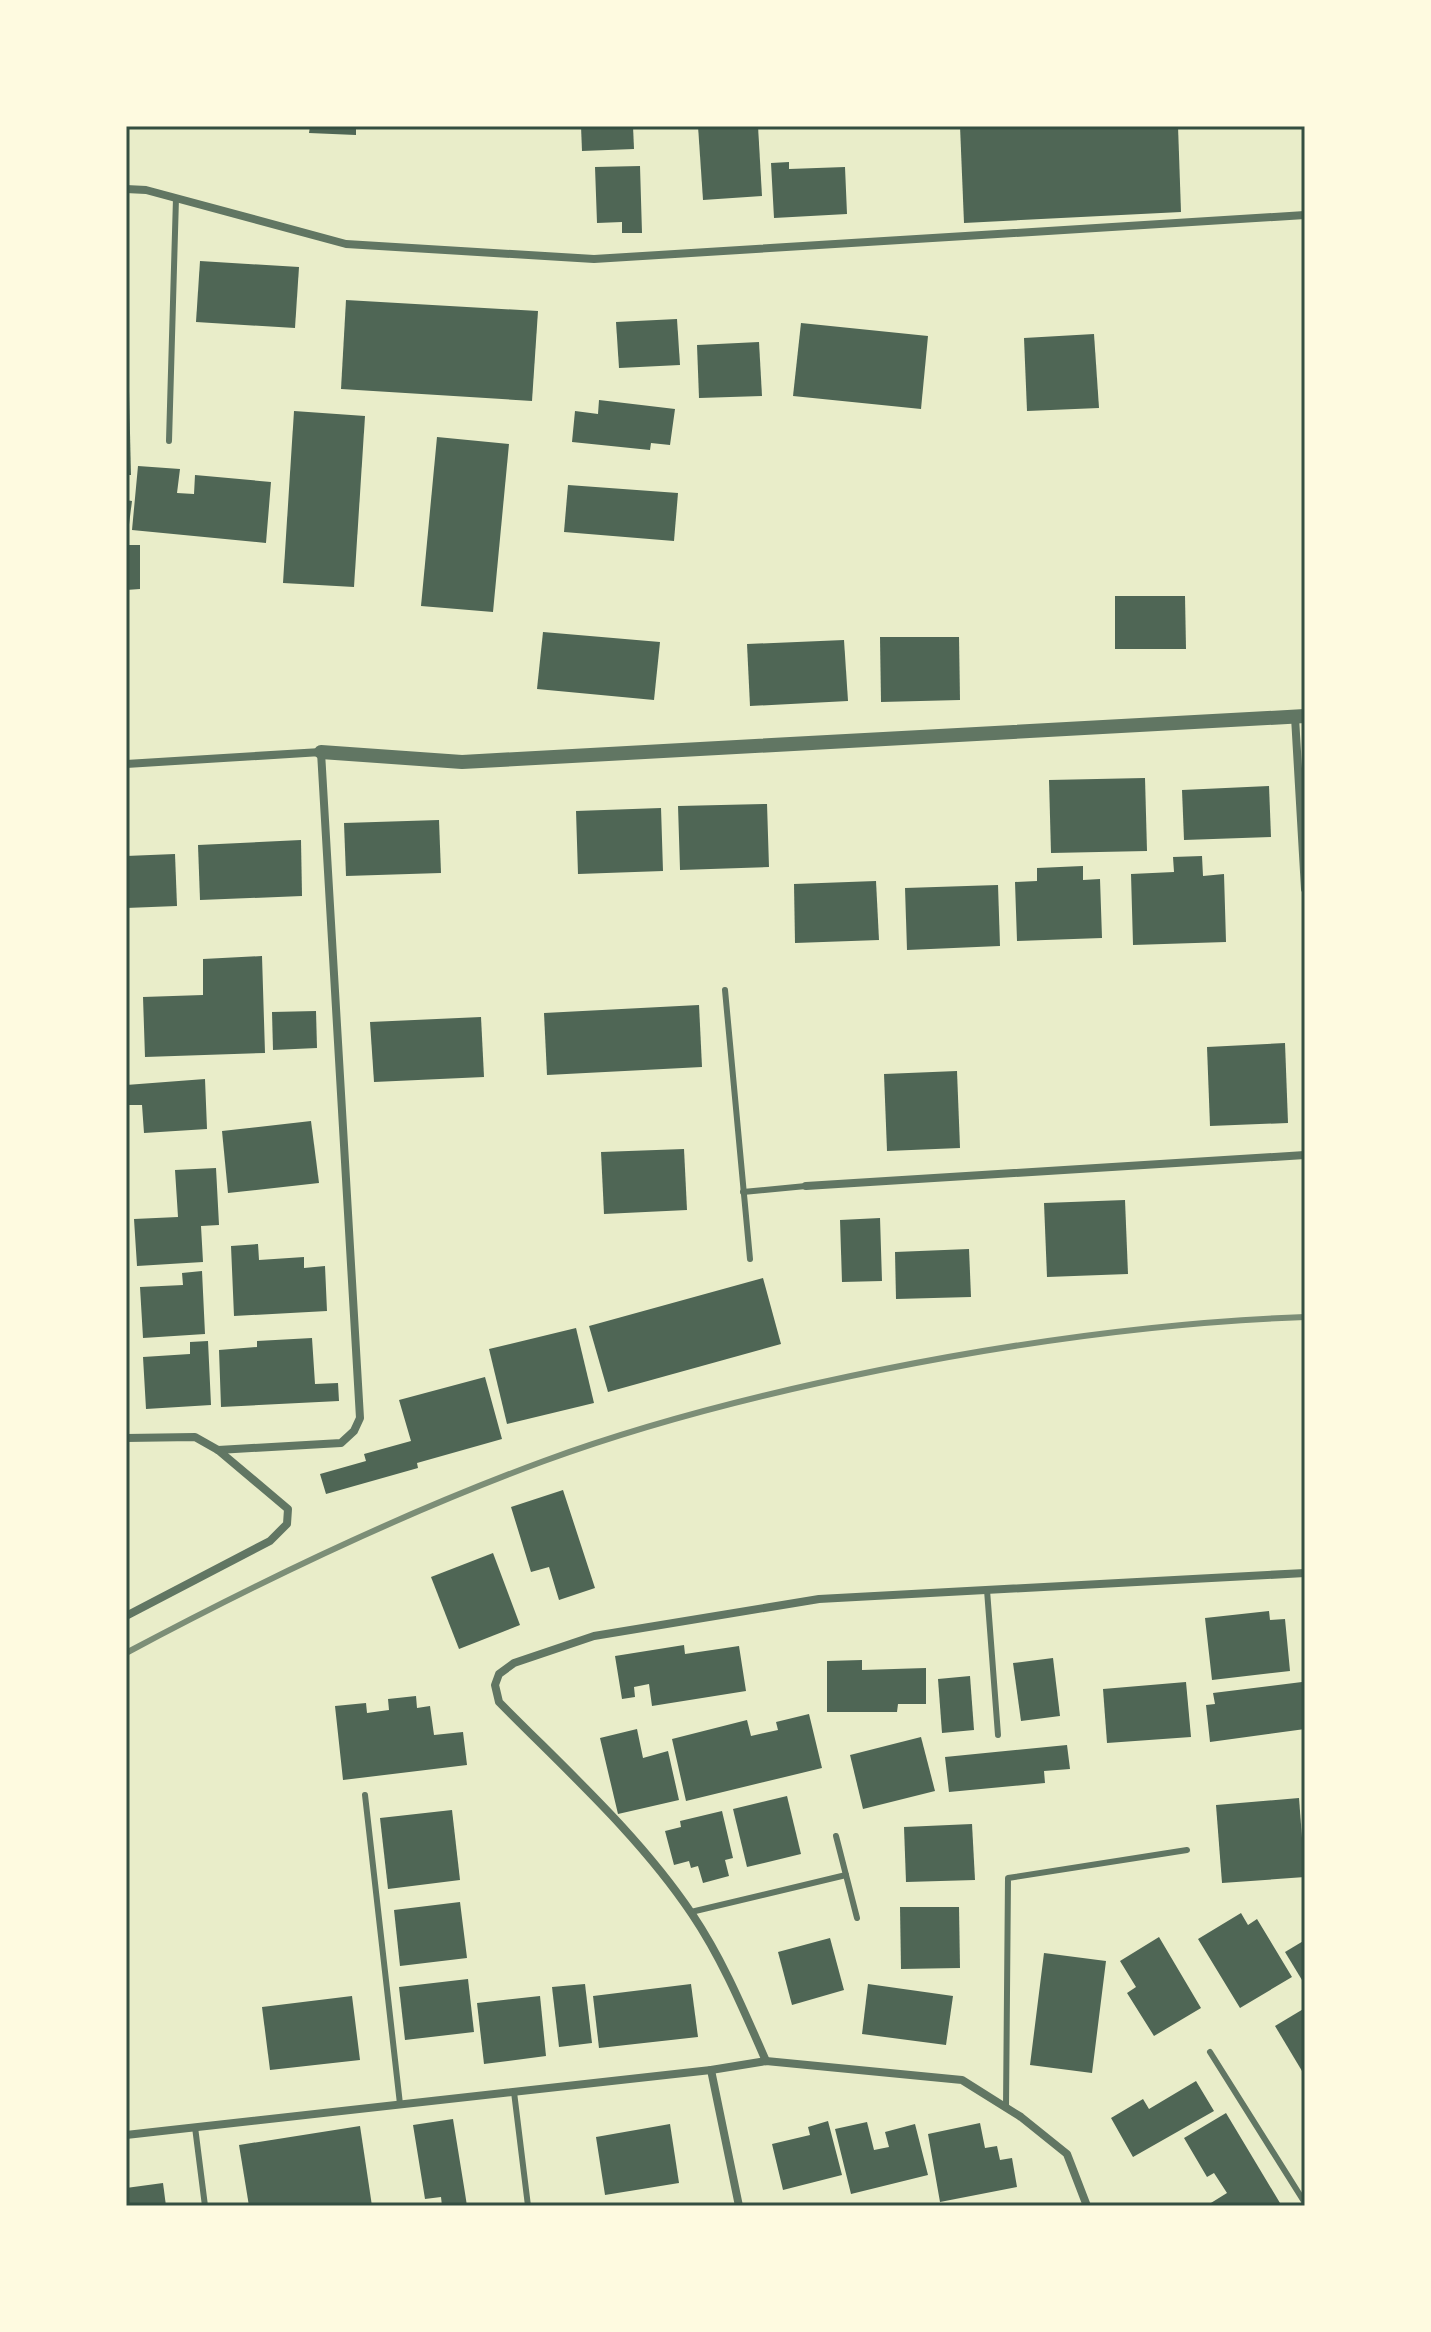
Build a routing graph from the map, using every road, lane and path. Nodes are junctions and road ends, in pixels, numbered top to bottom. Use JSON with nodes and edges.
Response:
{"nodes":[{"id":1,"x":126,"y":189,"type":"edge"},
{"id":2,"x":176,"y":198,"type":"junction"},
{"id":3,"x":1305,"y":215,"type":"edge"},
{"id":4,"x":169,"y":441,"type":"dead end"},
{"id":5,"x":1300,"y":716,"type":"edge"},
{"id":6,"x":321,"y":752,"type":"junction"},
{"id":7,"x":126,"y":764,"type":"edge"},
{"id":8,"x":1305,"y":889,"type":"edge"},
{"id":9,"x":725,"y":990,"type":"dead end"},
{"id":10,"x":1305,"y":1155,"type":"edge"},
{"id":11,"x":806,"y":1186,"type":"joint"},
{"id":12,"x":743,"y":1192,"type":"junction"},
{"id":13,"x":750,"y":1259,"type":"dead end"},
{"id":14,"x":126,"y":1438,"type":"edge"},
{"id":15,"x":218,"y":1450,"type":"junction"},
{"id":16,"x":1305,"y":1573,"type":"edge"},
{"id":17,"x":987,"y":1590,"type":"junction"},
{"id":18,"x":126,"y":1616,"type":"edge"},
{"id":19,"x":998,"y":1735,"type":"dead end"},
{"id":20,"x":365,"y":1795,"type":"dead end"},
{"id":21,"x":836,"y":1836,"type":"dead end"},
{"id":22,"x":1187,"y":1850,"type":"dead end"},
{"id":23,"x":846,"y":1875,"type":"junction"},
{"id":24,"x":691,"y":1912,"type":"junction"},
{"id":25,"x":857,"y":1918,"type":"dead end"},
{"id":26,"x":1210,"y":2052,"type":"dead end"},
{"id":27,"x":766,"y":2061,"type":"junction"},
{"id":28,"x":711,"y":2070,"type":"junction"},
{"id":29,"x":514,"y":2092,"type":"junction"},
{"id":30,"x":400,"y":2104,"type":"junction"},
{"id":31,"x":1006,"y":2108,"type":"junction"},
{"id":32,"x":195,"y":2127,"type":"junction"},
{"id":33,"x":126,"y":2135,"type":"edge"},
{"id":34,"x":1305,"y":2203,"type":"edge"},
{"id":35,"x":205,"y":2206,"type":"edge"},
{"id":36,"x":528,"y":2206,"type":"edge"},
{"id":37,"x":739,"y":2206,"type":"edge"},
{"id":38,"x":1087,"y":2206,"type":"edge"}],
"edges":[{"from":1,"to":2,"type":"street"},
{"from":2,"to":3,"type":"street"},
{"from":2,"to":4,"type":"lane"},
{"from":5,"to":6,"type":"street"},
{"from":5,"to":8,"type":"street"},
{"from":6,"to":7,"type":"street"},
{"from":6,"to":15,"type":"street"},
{"from":9,"to":12,"type":"lane"},
{"from":10,"to":11,"type":"street"},
{"from":11,"to":12,"type":"lane"},
{"from":12,"to":13,"type":"lane"},
{"from":14,"to":15,"type":"street"},
{"from":15,"to":18,"type":"street"},
{"from":16,"to":17,"type":"street"},
{"from":17,"to":19,"type":"lane"},
{"from":17,"to":24,"type":"street"},
{"from":20,"to":30,"type":"lane"},
{"from":21,"to":23,"type":"lane"},
{"from":22,"to":31,"type":"lane"},
{"from":23,"to":24,"type":"lane"},
{"from":23,"to":25,"type":"lane"},
{"from":24,"to":27,"type":"street"},
{"from":26,"to":34,"type":"lane"},
{"from":27,"to":28,"type":"street"},
{"from":27,"to":31,"type":"street"},
{"from":28,"to":29,"type":"street"},
{"from":28,"to":37,"type":"street"},
{"from":29,"to":30,"type":"street"},
{"from":29,"to":36,"type":"lane"},
{"from":30,"to":32,"type":"street"},
{"from":31,"to":38,"type":"street"},
{"from":32,"to":33,"type":"street"},
{"from":32,"to":35,"type":"lane"}]}
